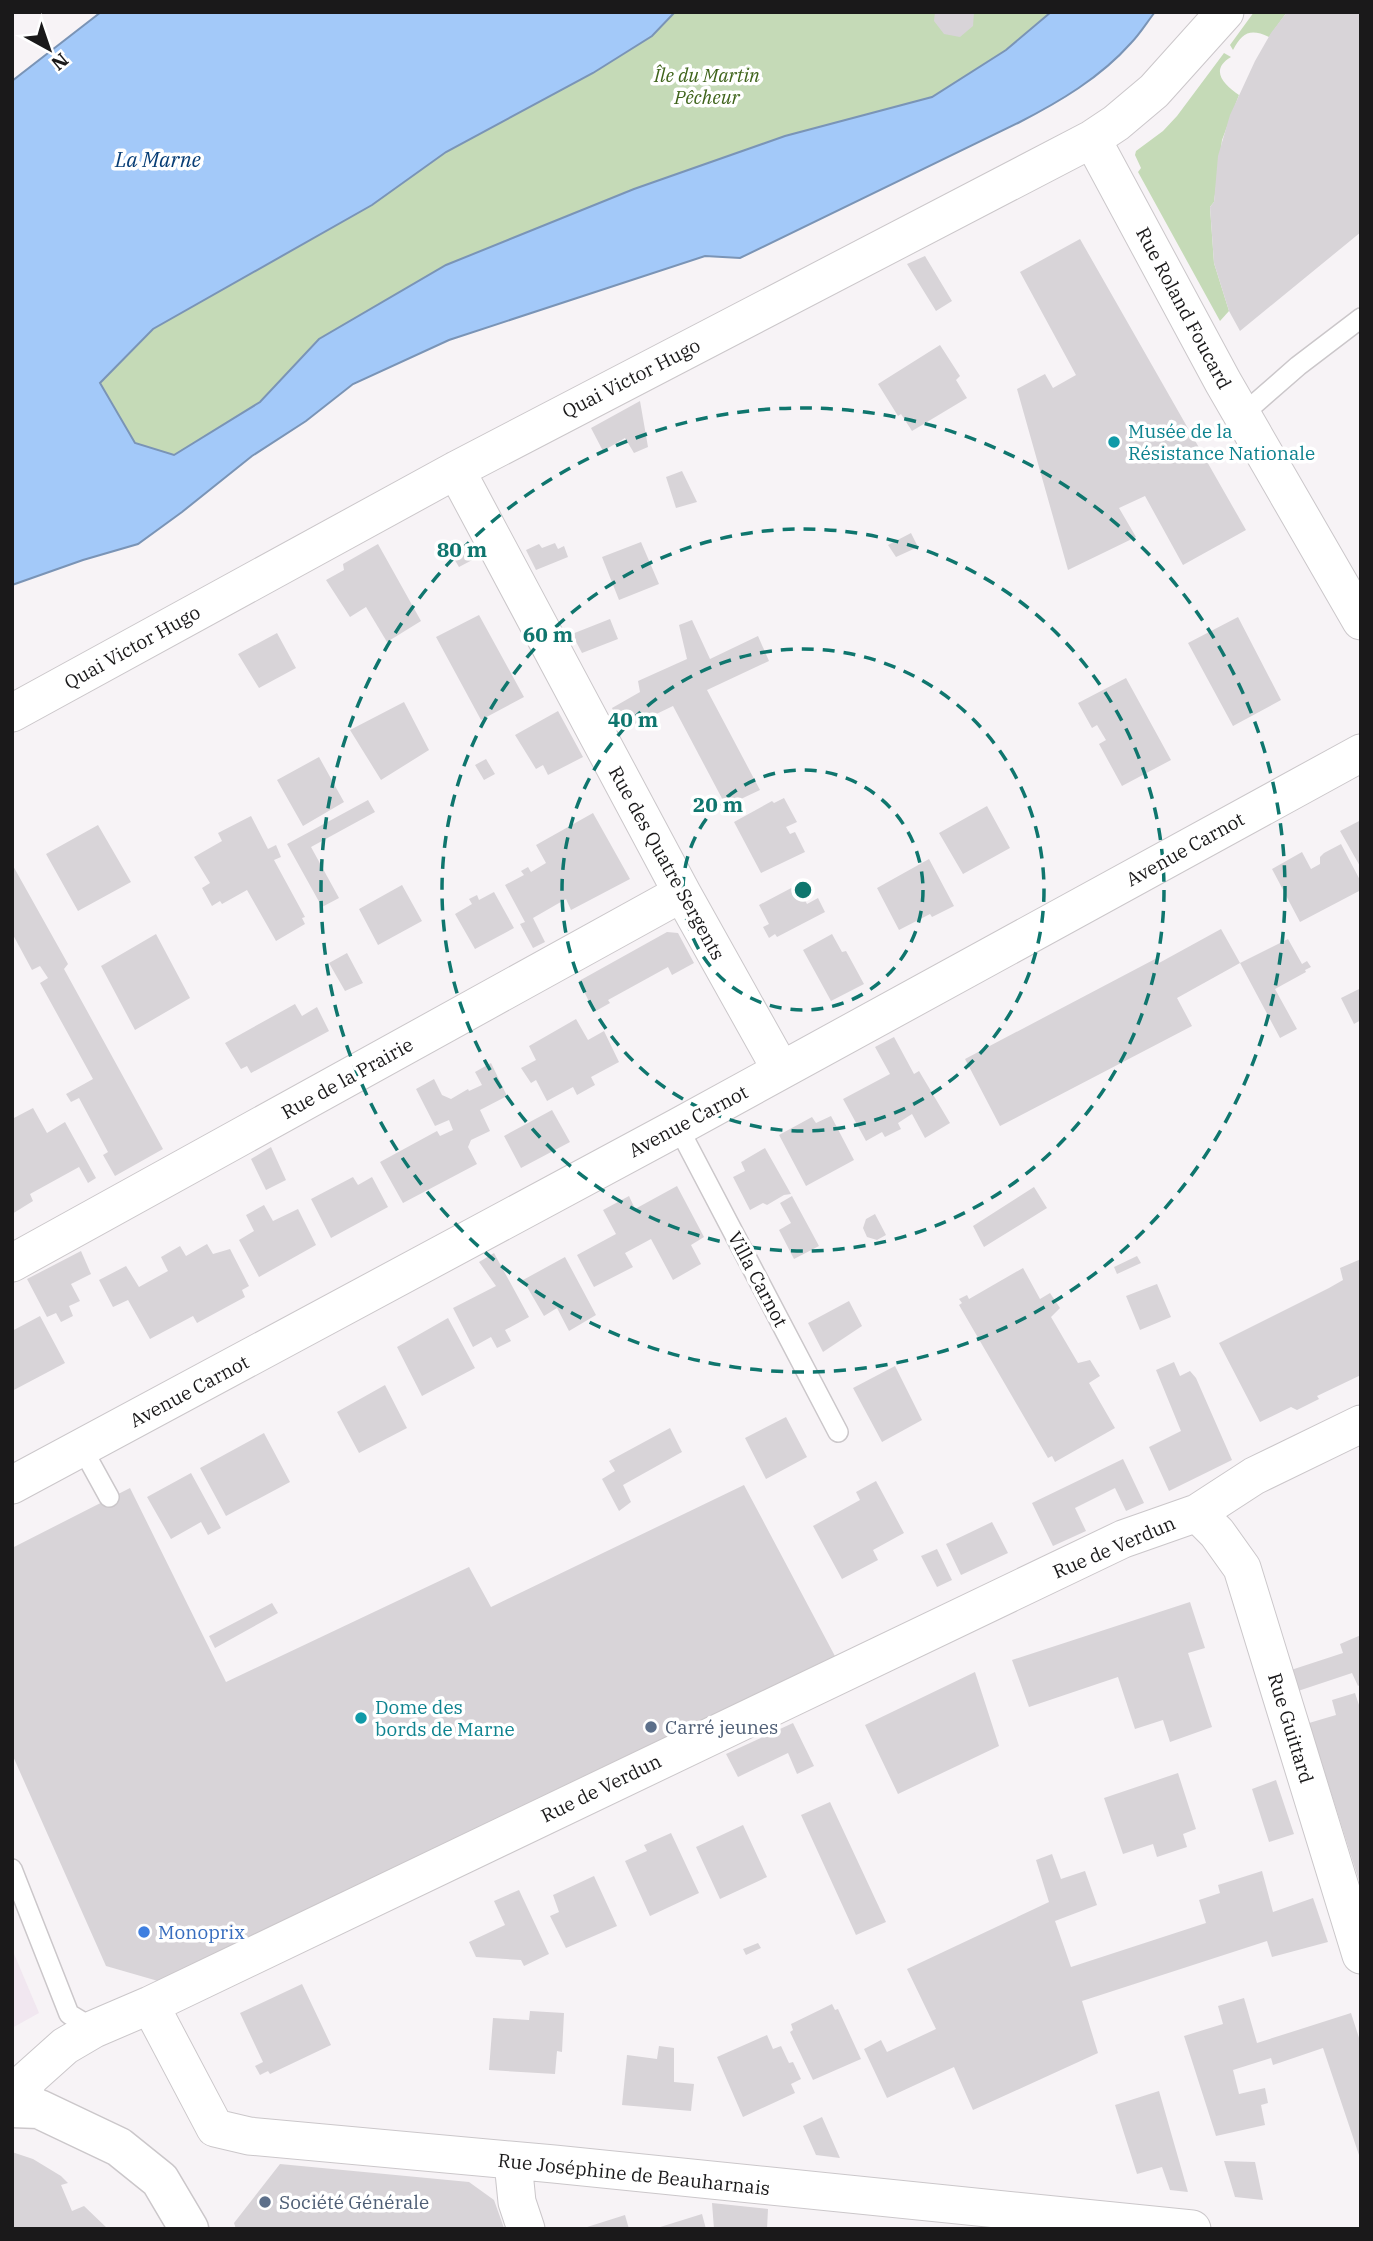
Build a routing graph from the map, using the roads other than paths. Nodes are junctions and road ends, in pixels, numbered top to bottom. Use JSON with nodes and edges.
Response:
{"nodes":[{"id":1,"x":1225,"y":12,"type":"edge"},
{"id":2,"x":1092,"y":139,"type":"junction"},
{"id":3,"x":1361,"y":317,"type":"edge"},
{"id":4,"x":1242,"y":415,"type":"junction"},
{"id":5,"x":456,"y":470,"type":"junction"},
{"id":6,"x":1361,"y":621,"type":"edge"},
{"id":7,"x":12,"y":713,"type":"edge"},
{"id":8,"x":1361,"y":753,"type":"edge"},
{"id":9,"x":682,"y":893,"type":"junction"},
{"id":10,"x":781,"y":1070,"type":"junction"},
{"id":11,"x":678,"y":1126,"type":"junction"},
{"id":12,"x":12,"y":1263,"type":"edge"},
{"id":13,"x":1361,"y":1424,"type":"edge"},
{"id":14,"x":838,"y":1432,"type":"dead end"},
{"id":15,"x":93,"y":1442,"type":"junction"},
{"id":16,"x":12,"y":1485,"type":"edge"},
{"id":17,"x":109,"y":1497,"type":"dead end"},
{"id":18,"x":1197,"y":1513,"type":"junction"},
{"id":19,"x":13,"y":1873,"type":"edge"},
{"id":20,"x":1361,"y":1955,"type":"edge"},
{"id":21,"x":150,"y":2005,"type":"junction"},
{"id":22,"x":94,"y":2029,"type":"junction"},
{"id":23,"x":18,"y":2108,"type":"edge"},
{"id":24,"x":513,"y":2162,"type":"junction"},
{"id":25,"x":189,"y":2229,"type":"edge"},
{"id":26,"x":526,"y":2229,"type":"edge"},
{"id":27,"x":1192,"y":2229,"type":"edge"}],
"edges":[{"from":1,"to":2,"type":"street","name":"Quai Victor Hugo"},
{"from":2,"to":4,"type":"street","name":"Rue Roland Foucard"},
{"from":2,"to":5,"type":"street","name":"Quai Victor Hugo"},
{"from":3,"to":4,"type":"lane"},
{"from":4,"to":6,"type":"street","name":"Rue Roland Foucard"},
{"from":5,"to":7,"type":"street","name":"Quai Victor Hugo"},
{"from":5,"to":9,"type":"street","name":"Rue des Quatre Sergents"},
{"from":8,"to":10,"type":"street","name":"Avenue Carnot"},
{"from":9,"to":10,"type":"street","name":"Rue des Quatre Sergents"},
{"from":9,"to":12,"type":"street","name":"Rue de la Prairie"},
{"from":10,"to":11,"type":"street","name":"Avenue Carnot"},
{"from":11,"to":14,"type":"lane","name":"Villa Carnot"},
{"from":11,"to":15,"type":"street","name":"Avenue Carnot"},
{"from":13,"to":18,"type":"street","name":"Rue de Verdun"},
{"from":15,"to":16,"type":"street","name":"Avenue Carnot"},
{"from":15,"to":17,"type":"lane"},
{"from":18,"to":20,"type":"street","name":"Rue Guittard"},
{"from":18,"to":21,"type":"street","name":"Rue de Verdun"},
{"from":19,"to":22,"type":"lane"},
{"from":21,"to":22,"type":"street","name":"Rue de Verdun"},
{"from":21,"to":24,"type":"street","name":"Rue Joséphine de Beauharnais"},
{"from":22,"to":23,"type":"street","name":"Rue de Verdun"},
{"from":23,"to":25,"type":"main road"},
{"from":24,"to":26,"type":"street"},
{"from":24,"to":27,"type":"street","name":"Rue Joséphine de Beauharnais"}]}
